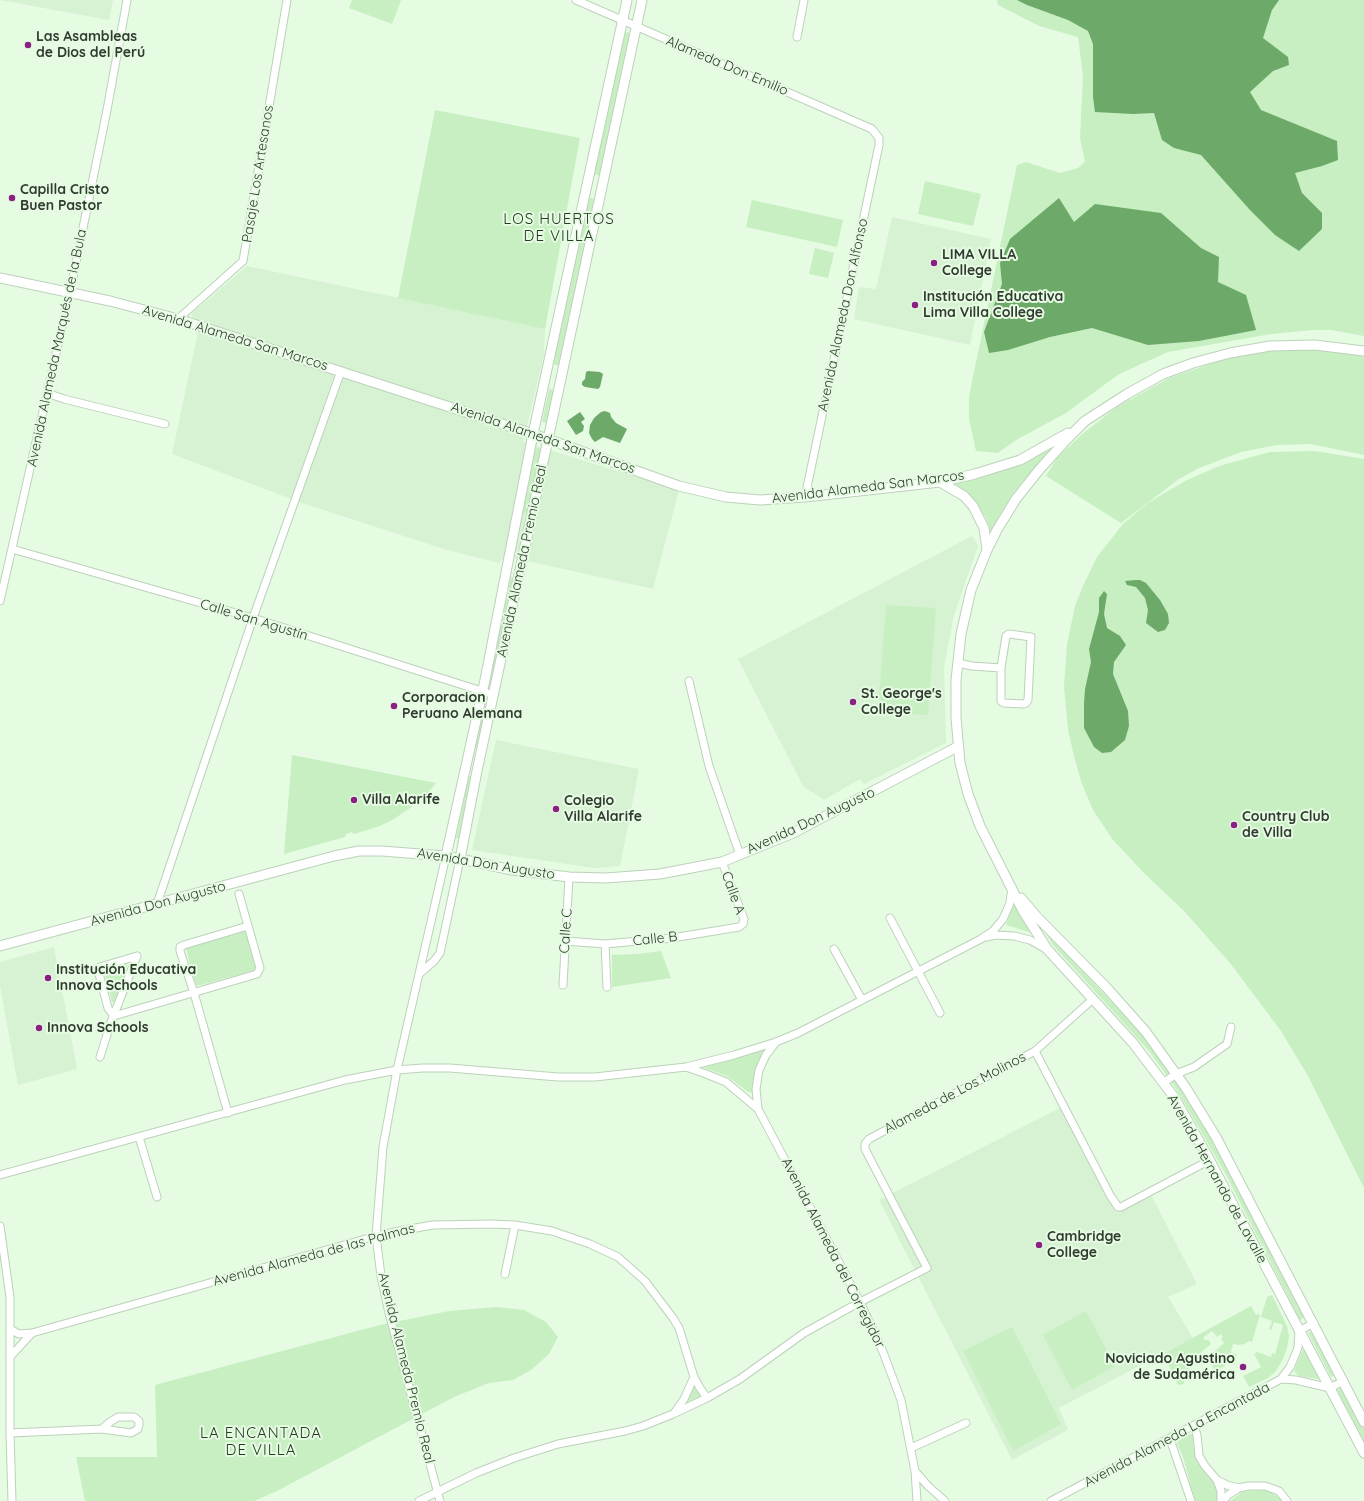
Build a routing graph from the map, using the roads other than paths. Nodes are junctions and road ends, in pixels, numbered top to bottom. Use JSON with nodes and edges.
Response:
{"nodes":[{"id":1,"x":127,"y":0,"type":"edge"},
{"id":2,"x":287,"y":0,"type":"edge"},
{"id":3,"x":576,"y":0,"type":"edge"},
{"id":4,"x":627,"y":0,"type":"edge"},
{"id":5,"x":642,"y":0,"type":"edge"},
{"id":6,"x":804,"y":0,"type":"edge"},
{"id":7,"x":622,"y":20,"type":"junction"},
{"id":8,"x":636,"y":26,"type":"junction"},
{"id":9,"x":797,"y":37,"type":"dead end"},
{"id":10,"x":877,"y":134,"type":"joint"},
{"id":11,"x":0,"y":278,"type":"edge"},
{"id":12,"x":70,"y":292,"type":"junction"},
{"id":13,"x":178,"y":318,"type":"junction"},
{"id":14,"x":1364,"y":351,"type":"edge"},
{"id":15,"x":341,"y":371,"type":"junction"},
{"id":16,"x":47,"y":393,"type":"junction"},
{"id":17,"x":1085,"y":421,"type":"junction"},
{"id":18,"x":165,"y":424,"type":"dead end"},
{"id":19,"x":533,"y":434,"type":"junction"},
{"id":20,"x":548,"y":439,"type":"junction"},
{"id":21,"x":940,"y":482,"type":"junction"},
{"id":22,"x":805,"y":497,"type":"junction"},
{"id":23,"x":515,"y":523,"type":"junction"},
{"id":24,"x":529,"y":525,"type":"junction"},
{"id":25,"x":12,"y":549,"type":"junction"},
{"id":26,"x":988,"y":550,"type":"junction"},
{"id":27,"x":507,"y":564,"type":"junction"},
{"id":28,"x":521,"y":566,"type":"junction"},
{"id":29,"x":0,"y":601,"type":"edge"},
{"id":30,"x":253,"y":618,"type":"junction"},
{"id":31,"x":958,"y":663,"type":"junction"},
{"id":32,"x":1000,"y":668,"type":"junction"},
{"id":33,"x":689,"y":681,"type":"dead end"},
{"id":34,"x":482,"y":692,"type":"junction"},
{"id":35,"x":494,"y":695,"type":"junction"},
{"id":36,"x":957,"y":748,"type":"junction"},
{"id":37,"x":467,"y":760,"type":"junction"},
{"id":38,"x":479,"y":761,"type":"junction"},
{"id":39,"x":740,"y":855,"type":"junction"},
{"id":40,"x":446,"y":856,"type":"junction"},
{"id":41,"x":460,"y":859,"type":"junction"},
{"id":42,"x":722,"y":862,"type":"junction"},
{"id":43,"x":569,"y":877,"type":"junction"},
{"id":44,"x":1012,"y":887,"type":"junction"},
{"id":45,"x":240,"y":894,"type":"dead end"},
{"id":46,"x":157,"y":904,"type":"junction"},
{"id":47,"x":890,"y":918,"type":"dead end"},
{"id":48,"x":743,"y":924,"type":"joint"},
{"id":49,"x":248,"y":926,"type":"junction"},
{"id":50,"x":981,"y":939,"type":"junction"},
{"id":51,"x":565,"y":941,"type":"junction"},
{"id":52,"x":605,"y":944,"type":"junction"},
{"id":53,"x":0,"y":946,"type":"edge"},
{"id":54,"x":834,"y":949,"type":"dead end"},
{"id":55,"x":1047,"y":949,"type":"junction"},
{"id":56,"x":917,"y":972,"type":"junction"},
{"id":57,"x":419,"y":974,"type":"junction"},
{"id":58,"x":563,"y":986,"type":"dead end"},
{"id":59,"x":608,"y":986,"type":"dead end"},
{"id":60,"x":194,"y":993,"type":"junction"},
{"id":61,"x":1094,"y":999,"type":"junction"},
{"id":62,"x":862,"y":1000,"type":"junction"},
{"id":63,"x":940,"y":1013,"type":"dead end"},
{"id":64,"x":114,"y":1016,"type":"junction"},
{"id":65,"x":1231,"y":1027,"type":"dead end"},
{"id":66,"x":776,"y":1042,"type":"junction"},
{"id":67,"x":1034,"y":1051,"type":"junction"},
{"id":68,"x":100,"y":1057,"type":"dead end"},
{"id":69,"x":686,"y":1067,"type":"junction"},
{"id":70,"x":397,"y":1070,"type":"junction"},
{"id":71,"x":1176,"y":1074,"type":"junction"},
{"id":72,"x":1163,"y":1083,"type":"junction"},
{"id":73,"x":758,"y":1109,"type":"junction"},
{"id":74,"x":228,"y":1113,"type":"junction"},
{"id":75,"x":139,"y":1137,"type":"junction"},
{"id":76,"x":1210,"y":1160,"type":"junction"},
{"id":77,"x":0,"y":1175,"type":"edge"},
{"id":78,"x":157,"y":1197,"type":"dead end"},
{"id":79,"x":515,"y":1225,"type":"junction"},
{"id":80,"x":0,"y":1226,"type":"edge"},
{"id":81,"x":376,"y":1236,"type":"junction"},
{"id":82,"x":505,"y":1274,"type":"dead end"},
{"id":83,"x":860,"y":1302,"type":"junction"},
{"id":84,"x":1314,"y":1323,"type":"junction"},
{"id":85,"x":10,"y":1329,"type":"junction"},
{"id":86,"x":1299,"y":1331,"type":"junction"},
{"id":87,"x":32,"y":1333,"type":"junction"},
{"id":88,"x":10,"y":1356,"type":"junction"},
{"id":89,"x":694,"y":1377,"type":"junction"},
{"id":90,"x":1281,"y":1379,"type":"junction"},
{"id":91,"x":1343,"y":1381,"type":"junction"},
{"id":92,"x":1330,"y":1388,"type":"junction"},
{"id":93,"x":707,"y":1398,"type":"junction"},
{"id":94,"x":673,"y":1414,"type":"junction"},
{"id":95,"x":1364,"y":1422,"type":"edge"},
{"id":96,"x":966,"y":1423,"type":"dead end"},
{"id":97,"x":1194,"y":1426,"type":"junction"},
{"id":98,"x":102,"y":1429,"type":"junction"},
{"id":99,"x":10,"y":1433,"type":"junction"},
{"id":100,"x":1170,"y":1439,"type":"junction"},
{"id":101,"x":911,"y":1448,"type":"junction"},
{"id":102,"x":1364,"y":1453,"type":"edge"},
{"id":103,"x":915,"y":1471,"type":"junction"},
{"id":104,"x":1217,"y":1480,"type":"junction"},
{"id":105,"x":1239,"y":1488,"type":"junction"},
{"id":106,"x":437,"y":1492,"type":"junction"},
{"id":107,"x":1055,"y":1500,"type":"edge"},
{"id":108,"x":12,"y":1501,"type":"edge"},
{"id":109,"x":419,"y":1501,"type":"edge"},
{"id":110,"x":440,"y":1501,"type":"edge"},
{"id":111,"x":917,"y":1501,"type":"edge"},
{"id":112,"x":945,"y":1501,"type":"edge"},
{"id":113,"x":1191,"y":1501,"type":"edge"},
{"id":114,"x":1222,"y":1501,"type":"edge"},
{"id":115,"x":1287,"y":1501,"type":"edge"}],
"edges":[{"from":1,"to":12,"type":"street","name":"Avenida Alameda Marqués de la Bula"},
{"from":2,"to":13,"type":"street","name":"Pasaje Los Artesanos"},
{"from":3,"to":7,"type":"street","name":"Alameda Don Emilio"},
{"from":4,"to":7,"type":"street","name":"Avenida Alameda Premio Real"},
{"from":5,"to":8,"type":"street","name":"Avenida Alameda Premio Real"},
{"from":6,"to":9,"type":"street"},
{"from":7,"to":8,"type":"street","name":"Alameda Don Emilio"},
{"from":7,"to":19,"type":"street","name":"Avenida Alameda Premio Real"},
{"from":8,"to":10,"type":"street","name":"Alameda Don Emilio"},
{"from":8,"to":20,"type":"street","name":"Avenida Alameda Premio Real"},
{"from":10,"to":22,"type":"street","name":"Avenida Alameda Don Alfonso"},
{"from":11,"to":12,"type":"street","name":"Avenida Alameda San Marcos"},
{"from":12,"to":13,"type":"street","name":"Avenida Alameda San Marcos"},
{"from":12,"to":16,"type":"street","name":"Avenida Alameda Marqués de la Bula"},
{"from":13,"to":15,"type":"street","name":"Avenida Alameda San Marcos"},
{"from":14,"to":17,"type":"street","name":"Avenida Hernando de Lavalle"},
{"from":15,"to":19,"type":"street","name":"Avenida Alameda San Marcos"},
{"from":15,"to":30,"type":"street"},
{"from":16,"to":18,"type":"street"},
{"from":16,"to":25,"type":"street","name":"Avenida Alameda Marqués de la Bula"},
{"from":17,"to":21,"type":"street","name":"Avenida Alameda San Marcos"},
{"from":17,"to":26,"type":"street","name":"Avenida Hernando de Lavalle"},
{"from":19,"to":20,"type":"street","name":"Avenida Alameda San Marcos"},
{"from":19,"to":23,"type":"street","name":"Avenida Alameda Premio Real"},
{"from":20,"to":22,"type":"street","name":"Avenida Alameda San Marcos"},
{"from":20,"to":24,"type":"street","name":"Avenida Alameda Premio Real"},
{"from":21,"to":22,"type":"street","name":"Avenida Alameda San Marcos"},
{"from":21,"to":26,"type":"street"},
{"from":23,"to":24,"type":"street"},
{"from":23,"to":27,"type":"street","name":"Avenida Alameda Premio Real"},
{"from":24,"to":28,"type":"street","name":"Avenida Alameda Premio Real"},
{"from":25,"to":29,"type":"street","name":"Avenida Alameda Marqués de la Bula"},
{"from":25,"to":30,"type":"street","name":"Calle San Agustín"},
{"from":26,"to":31,"type":"street","name":"Avenida Hernando de Lavalle"},
{"from":27,"to":28,"type":"street"},
{"from":27,"to":34,"type":"street","name":"Avenida Alameda Premio Real"},
{"from":28,"to":35,"type":"street","name":"Avenida Alameda Premio Real"},
{"from":30,"to":34,"type":"street","name":"Calle San Agustín"},
{"from":30,"to":46,"type":"street"},
{"from":31,"to":32,"type":"street"},
{"from":31,"to":36,"type":"street","name":"Avenida Hernando de Lavalle"},
{"from":32,"to":32,"type":"street"},
{"from":33,"to":39,"type":"street"},
{"from":34,"to":35,"type":"street","name":"Calle San Agustín"},
{"from":34,"to":37,"type":"street","name":"Avenida Alameda Premio Real"},
{"from":35,"to":38,"type":"street","name":"Avenida Alameda Premio Real"},
{"from":36,"to":39,"type":"street","name":"Avenida Don Augusto"},
{"from":36,"to":44,"type":"street","name":"Avenida Hernando de Lavalle"},
{"from":37,"to":38,"type":"street"},
{"from":37,"to":40,"type":"street","name":"Avenida Alameda Premio Real"},
{"from":38,"to":41,"type":"street","name":"Avenida Alameda Premio Real"},
{"from":39,"to":42,"type":"street","name":"Avenida Don Augusto"},
{"from":40,"to":41,"type":"street","name":"Avenida Don Augusto"},
{"from":40,"to":46,"type":"street","name":"Avenida Don Augusto"},
{"from":40,"to":57,"type":"street","name":"Avenida Alameda Premio Real"},
{"from":41,"to":43,"type":"street","name":"Avenida Don Augusto"},
{"from":41,"to":57,"type":"street","name":"Avenida Alameda Premio Real"},
{"from":42,"to":43,"type":"street","name":"Avenida Don Augusto"},
{"from":42,"to":48,"type":"street","name":"Calle A"},
{"from":43,"to":51,"type":"street","name":"Calle C"},
{"from":44,"to":50,"type":"street"},
{"from":44,"to":55,"type":"street","name":"Avenida Hernando de Lavalle"},
{"from":44,"to":71,"type":"street","name":"Avenida Hernando de Lavalle"},
{"from":45,"to":49,"type":"street"},
{"from":46,"to":53,"type":"street","name":"Avenida Don Augusto"},
{"from":47,"to":56,"type":"street"},
{"from":48,"to":52,"type":"street","name":"Calle B"},
{"from":49,"to":60,"type":"street"},
{"from":49,"to":60,"type":"street"},
{"from":50,"to":55,"type":"street"},
{"from":50,"to":56,"type":"street"},
{"from":51,"to":52,"type":"street","name":"Calle B"},
{"from":51,"to":58,"type":"street","name":"Calle C"},
{"from":52,"to":59,"type":"street"},
{"from":54,"to":62,"type":"street"},
{"from":55,"to":61,"type":"street","name":"Avenida Hernando de Lavalle"},
{"from":56,"to":62,"type":"street"},
{"from":56,"to":63,"type":"street"},
{"from":57,"to":70,"type":"street","name":"Avenida Alameda Premio Real"},
{"from":60,"to":64,"type":"street"},
{"from":60,"to":74,"type":"street"},
{"from":61,"to":67,"type":"street","name":"Alameda de Los Molinos"},
{"from":61,"to":72,"type":"street","name":"Avenida Hernando de Lavalle"},
{"from":62,"to":66,"type":"street"},
{"from":64,"to":64,"type":"street"},
{"from":64,"to":68,"type":"street"},
{"from":65,"to":71,"type":"street"},
{"from":66,"to":69,"type":"street"},
{"from":66,"to":73,"type":"street","name":"Avenida Alameda del Corregidor"},
{"from":67,"to":76,"type":"street"},
{"from":67,"to":83,"type":"street","name":"Alameda de Los Molinos"},
{"from":69,"to":70,"type":"street"},
{"from":69,"to":73,"type":"street","name":"Avenida Alameda del Corregidor"},
{"from":70,"to":74,"type":"street"},
{"from":70,"to":81,"type":"street","name":"Avenida Alameda Premio Real"},
{"from":71,"to":72,"type":"street"},
{"from":71,"to":84,"type":"street","name":"Avenida Hernando de Lavalle"},
{"from":72,"to":76,"type":"street","name":"Avenida Hernando de Lavalle"},
{"from":73,"to":83,"type":"street","name":"Avenida Alameda del Corregidor"},
{"from":74,"to":75,"type":"street"},
{"from":75,"to":77,"type":"street"},
{"from":75,"to":78,"type":"street"},
{"from":76,"to":86,"type":"street","name":"Avenida Hernando de Lavalle"},
{"from":79,"to":81,"type":"street","name":"Avenida Alameda de las Palmas"},
{"from":79,"to":82,"type":"street"},
{"from":79,"to":89,"type":"street","name":"Avenida Alameda de las Palmas"},
{"from":80,"to":85,"type":"street"},
{"from":81,"to":87,"type":"street","name":"Avenida Alameda de las Palmas"},
{"from":81,"to":106,"type":"street","name":"Avenida Alameda Premio Real"},
{"from":83,"to":93,"type":"street"},
{"from":83,"to":101,"type":"street","name":"Avenida Alameda del Corregidor"},
{"from":84,"to":86,"type":"street"},
{"from":84,"to":91,"type":"street","name":"Avenida Hernando de Lavalle"},
{"from":85,"to":87,"type":"street","name":"Avenida Alameda de las Palmas"},
{"from":85,"to":88,"type":"street"},
{"from":86,"to":90,"type":"street","name":"Avenida Alameda La Encantada"},
{"from":86,"to":92,"type":"street","name":"Avenida Hernando de Lavalle"},
{"from":87,"to":88,"type":"street"},
{"from":88,"to":99,"type":"street"},
{"from":89,"to":93,"type":"street","name":"Avenida Alameda de las Palmas"},
{"from":89,"to":94,"type":"street"},
{"from":90,"to":92,"type":"street","name":"Avenida Alameda La Encantada"},
{"from":90,"to":97,"type":"street","name":"Avenida Alameda La Encantada"},
{"from":91,"to":92,"type":"street"},
{"from":91,"to":95,"type":"street","name":"Avenida Hernando de Lavalle"},
{"from":92,"to":102,"type":"street","name":"Avenida Hernando de Lavalle"},
{"from":93,"to":94,"type":"street"},
{"from":94,"to":106,"type":"street"},
{"from":96,"to":101,"type":"street"},
{"from":97,"to":100,"type":"street","name":"Avenida Alameda La Encantada"},
{"from":97,"to":104,"type":"street"},
{"from":98,"to":98,"type":"street"},
{"from":98,"to":99,"type":"street"},
{"from":99,"to":108,"type":"street"},
{"from":100,"to":107,"type":"street","name":"Avenida Alameda La Encantada"},
{"from":100,"to":113,"type":"street"},
{"from":101,"to":103,"type":"street","name":"Avenida Alameda del Corregidor"},
{"from":103,"to":111,"type":"street","name":"Avenida Alameda del Corregidor"},
{"from":103,"to":112,"type":"street"},
{"from":104,"to":105,"type":"street"},
{"from":104,"to":114,"type":"street"},
{"from":105,"to":114,"type":"street"},
{"from":105,"to":115,"type":"street"},
{"from":106,"to":109,"type":"street"},
{"from":106,"to":110,"type":"street","name":"Avenida Alameda Premio Real"}]}
